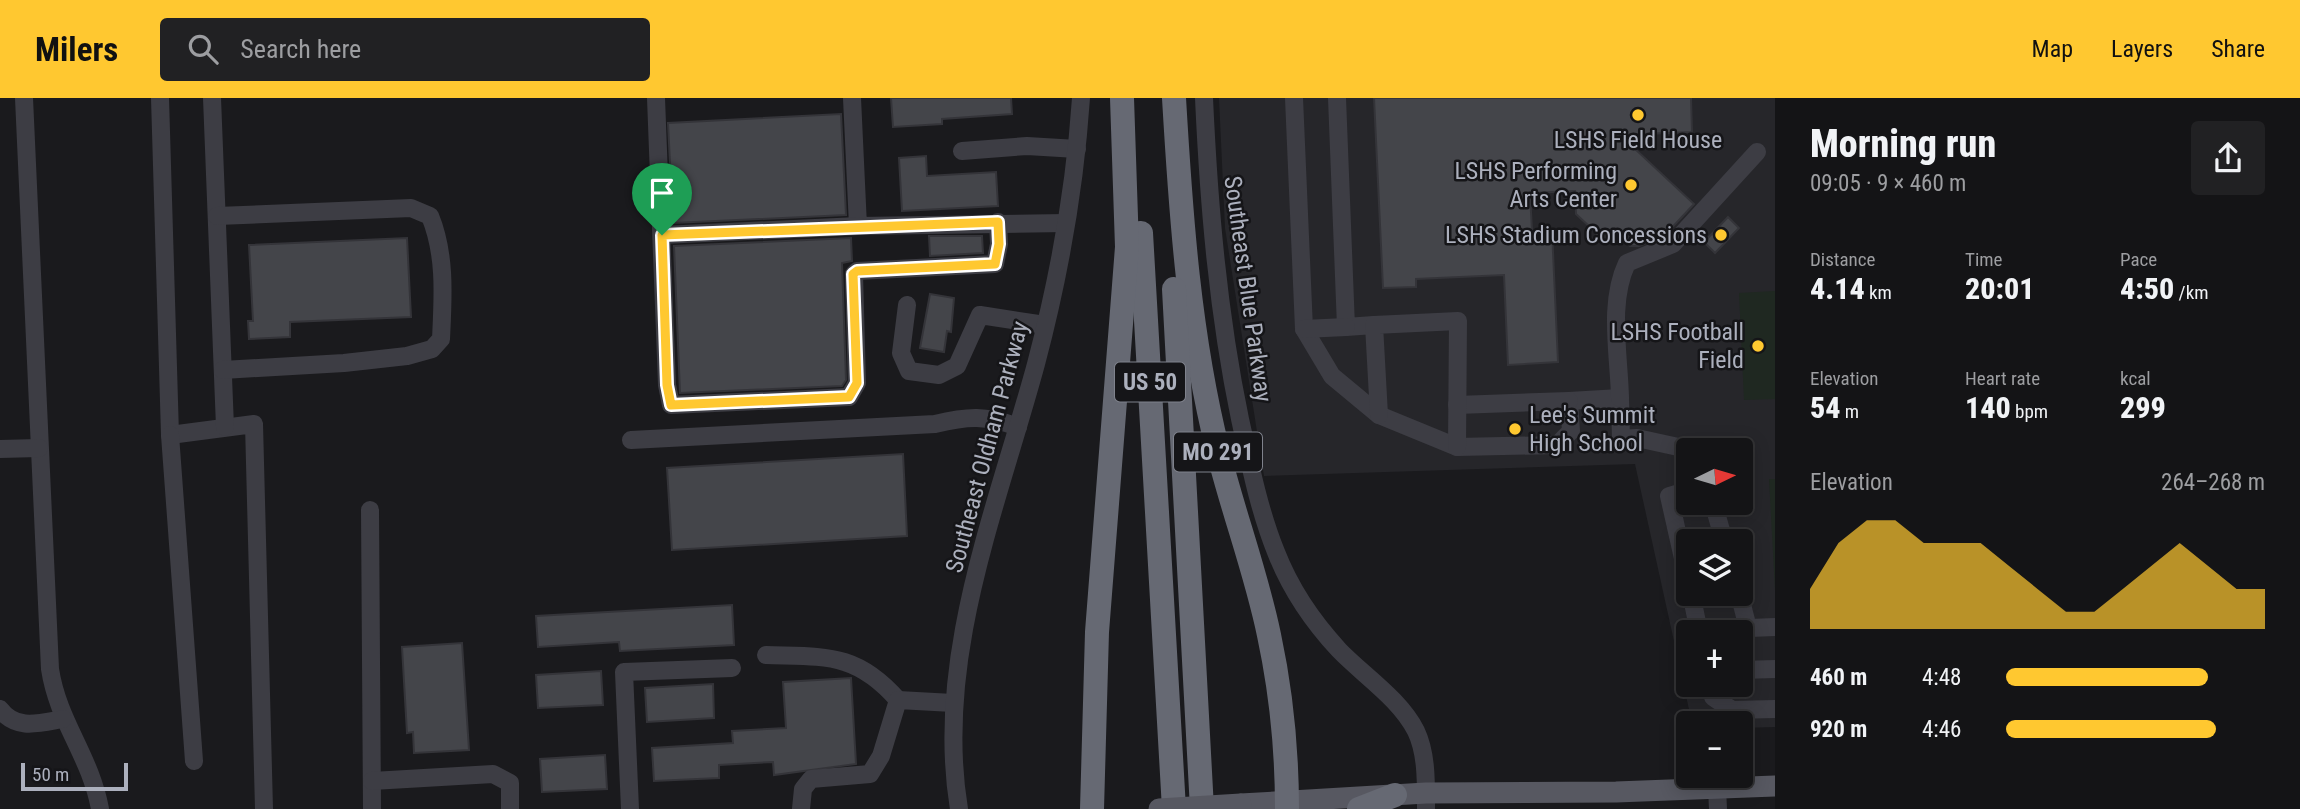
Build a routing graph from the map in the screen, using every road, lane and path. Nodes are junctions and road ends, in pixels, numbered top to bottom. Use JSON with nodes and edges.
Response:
{"nodes":[{"id":1,"x":24,"y":98,"type":"edge"},
{"id":2,"x":160,"y":98,"type":"edge"},
{"id":3,"x":212,"y":98,"type":"edge"},
{"id":4,"x":656,"y":98,"type":"edge"},
{"id":5,"x":852,"y":98,"type":"edge"},
{"id":6,"x":1082,"y":98,"type":"edge"},
{"id":7,"x":1122,"y":98,"type":"edge"},
{"id":8,"x":1133,"y":98,"type":"edge"},
{"id":9,"x":1163,"y":98,"type":"edge"},
{"id":10,"x":1174,"y":98,"type":"edge"},
{"id":11,"x":1204,"y":98,"type":"edge"},
{"id":12,"x":1294,"y":98,"type":"edge"},
{"id":13,"x":1337,"y":98,"type":"edge"},
{"id":14,"x":1077,"y":149,"type":"junction"},
{"id":15,"x":962,"y":151,"type":"dead end"},
{"id":16,"x":1758,"y":152,"type":"dead end"},
{"id":17,"x":217,"y":216,"type":"junction"},
{"id":18,"x":1066,"y":223,"type":"junction"},
{"id":19,"x":858,"y":226,"type":"junction"},
{"id":20,"x":999,"y":231,"type":"junction"},
{"id":21,"x":662,"y":235,"type":"junction"},
{"id":22,"x":907,"y":305,"type":"dead end"},
{"id":23,"x":1045,"y":325,"type":"junction"},
{"id":24,"x":1374,"y":325,"type":"junction"},
{"id":25,"x":1346,"y":327,"type":"junction"},
{"id":26,"x":1304,"y":329,"type":"junction"},
{"id":27,"x":223,"y":370,"type":"junction"},
{"id":28,"x":1620,"y":398,"type":"junction"},
{"id":29,"x":1569,"y":401,"type":"junction"},
{"id":30,"x":1457,"y":405,"type":"junction"},
{"id":31,"x":1379,"y":415,"type":"junction"},
{"id":32,"x":225,"y":427,"type":"junction"},
{"id":33,"x":1018,"y":427,"type":"junction"},
{"id":34,"x":170,"y":435,"type":"junction"},
{"id":35,"x":631,"y":440,"type":"dead end"},
{"id":36,"x":1457,"y":447,"type":"junction"},
{"id":37,"x":1676,"y":447,"type":"edge"},
{"id":38,"x":39,"y":448,"type":"junction"},
{"id":39,"x":0,"y":449,"type":"edge"},
{"id":40,"x":1676,"y":494,"type":"edge"},
{"id":41,"x":370,"y":510,"type":"dead end"},
{"id":42,"x":1676,"y":529,"type":"edge"},
{"id":43,"x":1775,"y":626,"type":"edge"},
{"id":44,"x":1753,"y":628,"type":"edge"},
{"id":45,"x":766,"y":655,"type":"dead end"},
{"id":46,"x":732,"y":668,"type":"dead end"},
{"id":47,"x":1775,"y":669,"type":"edge"},
{"id":48,"x":1753,"y":670,"type":"edge"},
{"id":49,"x":1713,"y":697,"type":"edge"},
{"id":50,"x":898,"y":700,"type":"junction"},
{"id":51,"x":953,"y":703,"type":"junction"},
{"id":52,"x":0,"y":709,"type":"edge"},
{"id":53,"x":1775,"y":709,"type":"edge"},
{"id":54,"x":63,"y":719,"type":"junction"},
{"id":55,"x":194,"y":761,"type":"dead end"},
{"id":56,"x":372,"y":781,"type":"junction"},
{"id":57,"x":1775,"y":786,"type":"edge"},
{"id":58,"x":1395,"y":795,"type":"junction"},
{"id":59,"x":1717,"y":799,"type":"edge"},
{"id":60,"x":1426,"y":801,"type":"edge"},
{"id":61,"x":1616,"y":801,"type":"edge"},
{"id":62,"x":1287,"y":806,"type":"edge"},
{"id":63,"x":100,"y":809,"type":"edge"},
{"id":64,"x":264,"y":809,"type":"edge"},
{"id":65,"x":372,"y":809,"type":"edge"},
{"id":66,"x":510,"y":809,"type":"edge"},
{"id":67,"x":630,"y":809,"type":"edge"},
{"id":68,"x":801,"y":809,"type":"edge"},
{"id":69,"x":959,"y":809,"type":"edge"},
{"id":70,"x":1092,"y":809,"type":"edge"},
{"id":71,"x":1159,"y":809,"type":"edge"},
{"id":72,"x":1174,"y":809,"type":"edge"},
{"id":73,"x":1202,"y":809,"type":"edge"},
{"id":74,"x":1359,"y":809,"type":"edge"}],
"edges":[{"from":1,"to":38,"type":"street"},
{"from":2,"to":34,"type":"street"},
{"from":3,"to":17,"type":"street"},
{"from":4,"to":21,"type":"street"},
{"from":5,"to":19,"type":"street"},
{"from":6,"to":14,"type":"street","name":"Southeast Oldham Parkway"},
{"from":7,"to":70,"type":"highway"},
{"from":8,"to":72,"type":"highway","number":"US 50"},
{"from":9,"to":73,"type":"highway","number":"US 50"},
{"from":10,"to":62,"type":"highway","number":"MO 291"},
{"from":11,"to":60,"type":"street","name":"Southeast Blue Parkway"},
{"from":12,"to":26,"type":"street"},
{"from":13,"to":25,"type":"street"},
{"from":14,"to":15,"type":"street"},
{"from":14,"to":18,"type":"street","name":"Southeast Oldham Parkway"},
{"from":16,"to":28,"type":"street"},
{"from":17,"to":27,"type":"street"},
{"from":17,"to":27,"type":"street"},
{"from":18,"to":20,"type":"street"},
{"from":18,"to":23,"type":"street","name":"Southeast Oldham Parkway"},
{"from":19,"to":20,"type":"street"},
{"from":19,"to":21,"type":"street"},
{"from":20,"to":21,"type":"street"},
{"from":22,"to":23,"type":"street"},
{"from":23,"to":33,"type":"street","name":"Southeast Oldham Parkway"},
{"from":24,"to":25,"type":"street"},
{"from":24,"to":30,"type":"street"},
{"from":24,"to":31,"type":"street"},
{"from":25,"to":26,"type":"street"},
{"from":26,"to":31,"type":"street"},
{"from":27,"to":32,"type":"street"},
{"from":28,"to":29,"type":"street"},
{"from":28,"to":37,"type":"street"},
{"from":29,"to":30,"type":"street"},
{"from":29,"to":36,"type":"street"},
{"from":30,"to":36,"type":"street"},
{"from":31,"to":36,"type":"street"},
{"from":32,"to":34,"type":"street"},
{"from":32,"to":64,"type":"street"},
{"from":33,"to":35,"type":"street"},
{"from":33,"to":51,"type":"street","name":"Southeast Oldham Parkway"},
{"from":34,"to":55,"type":"street"},
{"from":38,"to":39,"type":"street"},
{"from":38,"to":54,"type":"street"},
{"from":40,"to":42,"type":"street"},
{"from":41,"to":56,"type":"street"},
{"from":43,"to":44,"type":"street"},
{"from":45,"to":50,"type":"street"},
{"from":46,"to":67,"type":"street"},
{"from":47,"to":48,"type":"street"},
{"from":49,"to":53,"type":"street"},
{"from":50,"to":51,"type":"street"},
{"from":50,"to":68,"type":"street"},
{"from":51,"to":69,"type":"street","name":"Southeast Oldham Parkway"},
{"from":52,"to":54,"type":"street"},
{"from":54,"to":63,"type":"street"},
{"from":56,"to":65,"type":"street"},
{"from":56,"to":66,"type":"street"},
{"from":57,"to":59,"type":"main road"},
{"from":58,"to":60,"type":"main road"},
{"from":58,"to":62,"type":"main road"},
{"from":58,"to":74,"type":"highway"},
{"from":59,"to":61,"type":"main road"},
{"from":60,"to":61,"type":"main road"},
{"from":62,"to":71,"type":"main road","bridge":true}]}
